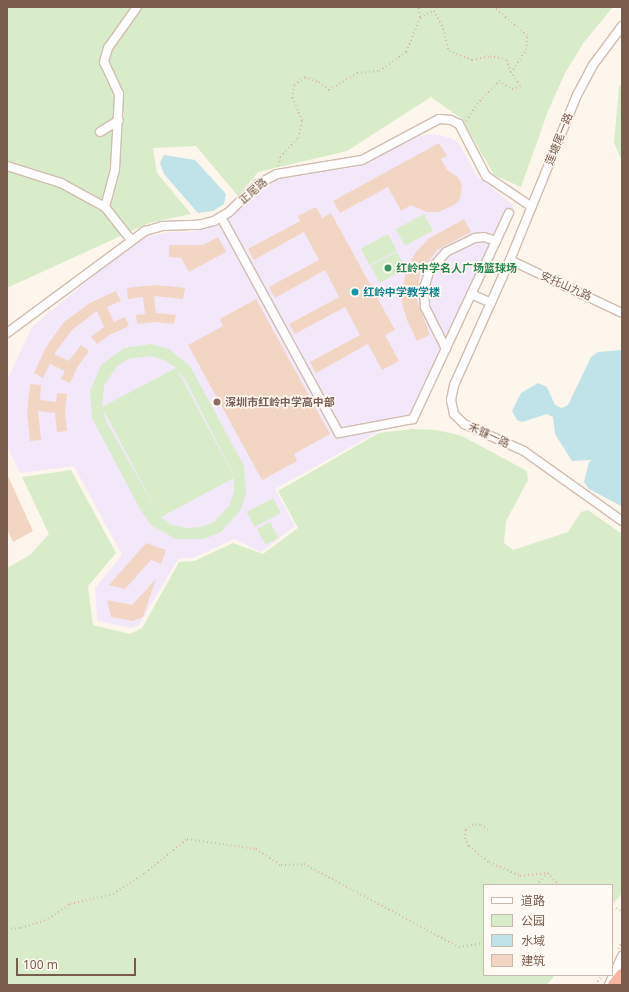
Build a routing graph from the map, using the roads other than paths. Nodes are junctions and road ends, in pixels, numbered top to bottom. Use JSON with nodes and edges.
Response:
{"nodes":[{"id":1,"x":137,"y":7,"type":"edge"},
{"id":2,"x":622,"y":26,"type":"edge"},
{"id":3,"x":119,"y":120,"type":"junction"},
{"id":4,"x":100,"y":132,"type":"dead end"},
{"id":5,"x":7,"y":166,"type":"edge"},
{"id":6,"x":105,"y":207,"type":"junction"},
{"id":7,"x":532,"y":208,"type":"junction"},
{"id":8,"x":509,"y":213,"type":"dead end"},
{"id":9,"x":221,"y":217,"type":"junction"},
{"id":10,"x":131,"y":240,"type":"junction"},
{"id":11,"x":496,"y":241,"type":"junction"},
{"id":12,"x":510,"y":260,"type":"junction"},
{"id":13,"x":471,"y":294,"type":"junction"},
{"id":14,"x":491,"y":303,"type":"junction"},
{"id":15,"x":622,"y":313,"type":"edge"},
{"id":16,"x":7,"y":333,"type":"edge"},
{"id":17,"x":446,"y":349,"type":"junction"},
{"id":18,"x":622,"y":521,"type":"edge"},
{"id":19,"x":622,"y":956,"type":"edge"},
{"id":20,"x":622,"y":975,"type":"edge"},
{"id":21,"x":609,"y":985,"type":"edge"},
{"id":22,"x":614,"y":985,"type":"edge"}],
"edges":[{"from":1,"to":3,"type":"street"},
{"from":2,"to":7,"type":"street","name":"莲塘尾一路"},
{"from":3,"to":4,"type":"street"},
{"from":3,"to":6,"type":"street"},
{"from":5,"to":6,"type":"street"},
{"from":6,"to":10,"type":"street"},
{"from":7,"to":9,"type":"street","name":"正尾路"},
{"from":7,"to":12,"type":"street","name":"莲塘尾一路"},
{"from":8,"to":11,"type":"street"},
{"from":9,"to":10,"type":"street","name":"正尾路"},
{"from":9,"to":17,"type":"street"},
{"from":10,"to":16,"type":"street","name":"正尾路"},
{"from":11,"to":13,"type":"street"},
{"from":11,"to":17,"type":"street"},
{"from":12,"to":14,"type":"street","name":"禾镰一路"},
{"from":12,"to":15,"type":"street","name":"安托山九路"},
{"from":13,"to":14,"type":"street"},
{"from":13,"to":17,"type":"street"},
{"from":14,"to":18,"type":"street","name":"禾镰一路"},
{"from":19,"to":21,"type":"street"},
{"from":20,"to":22,"type":"highway"}]}
